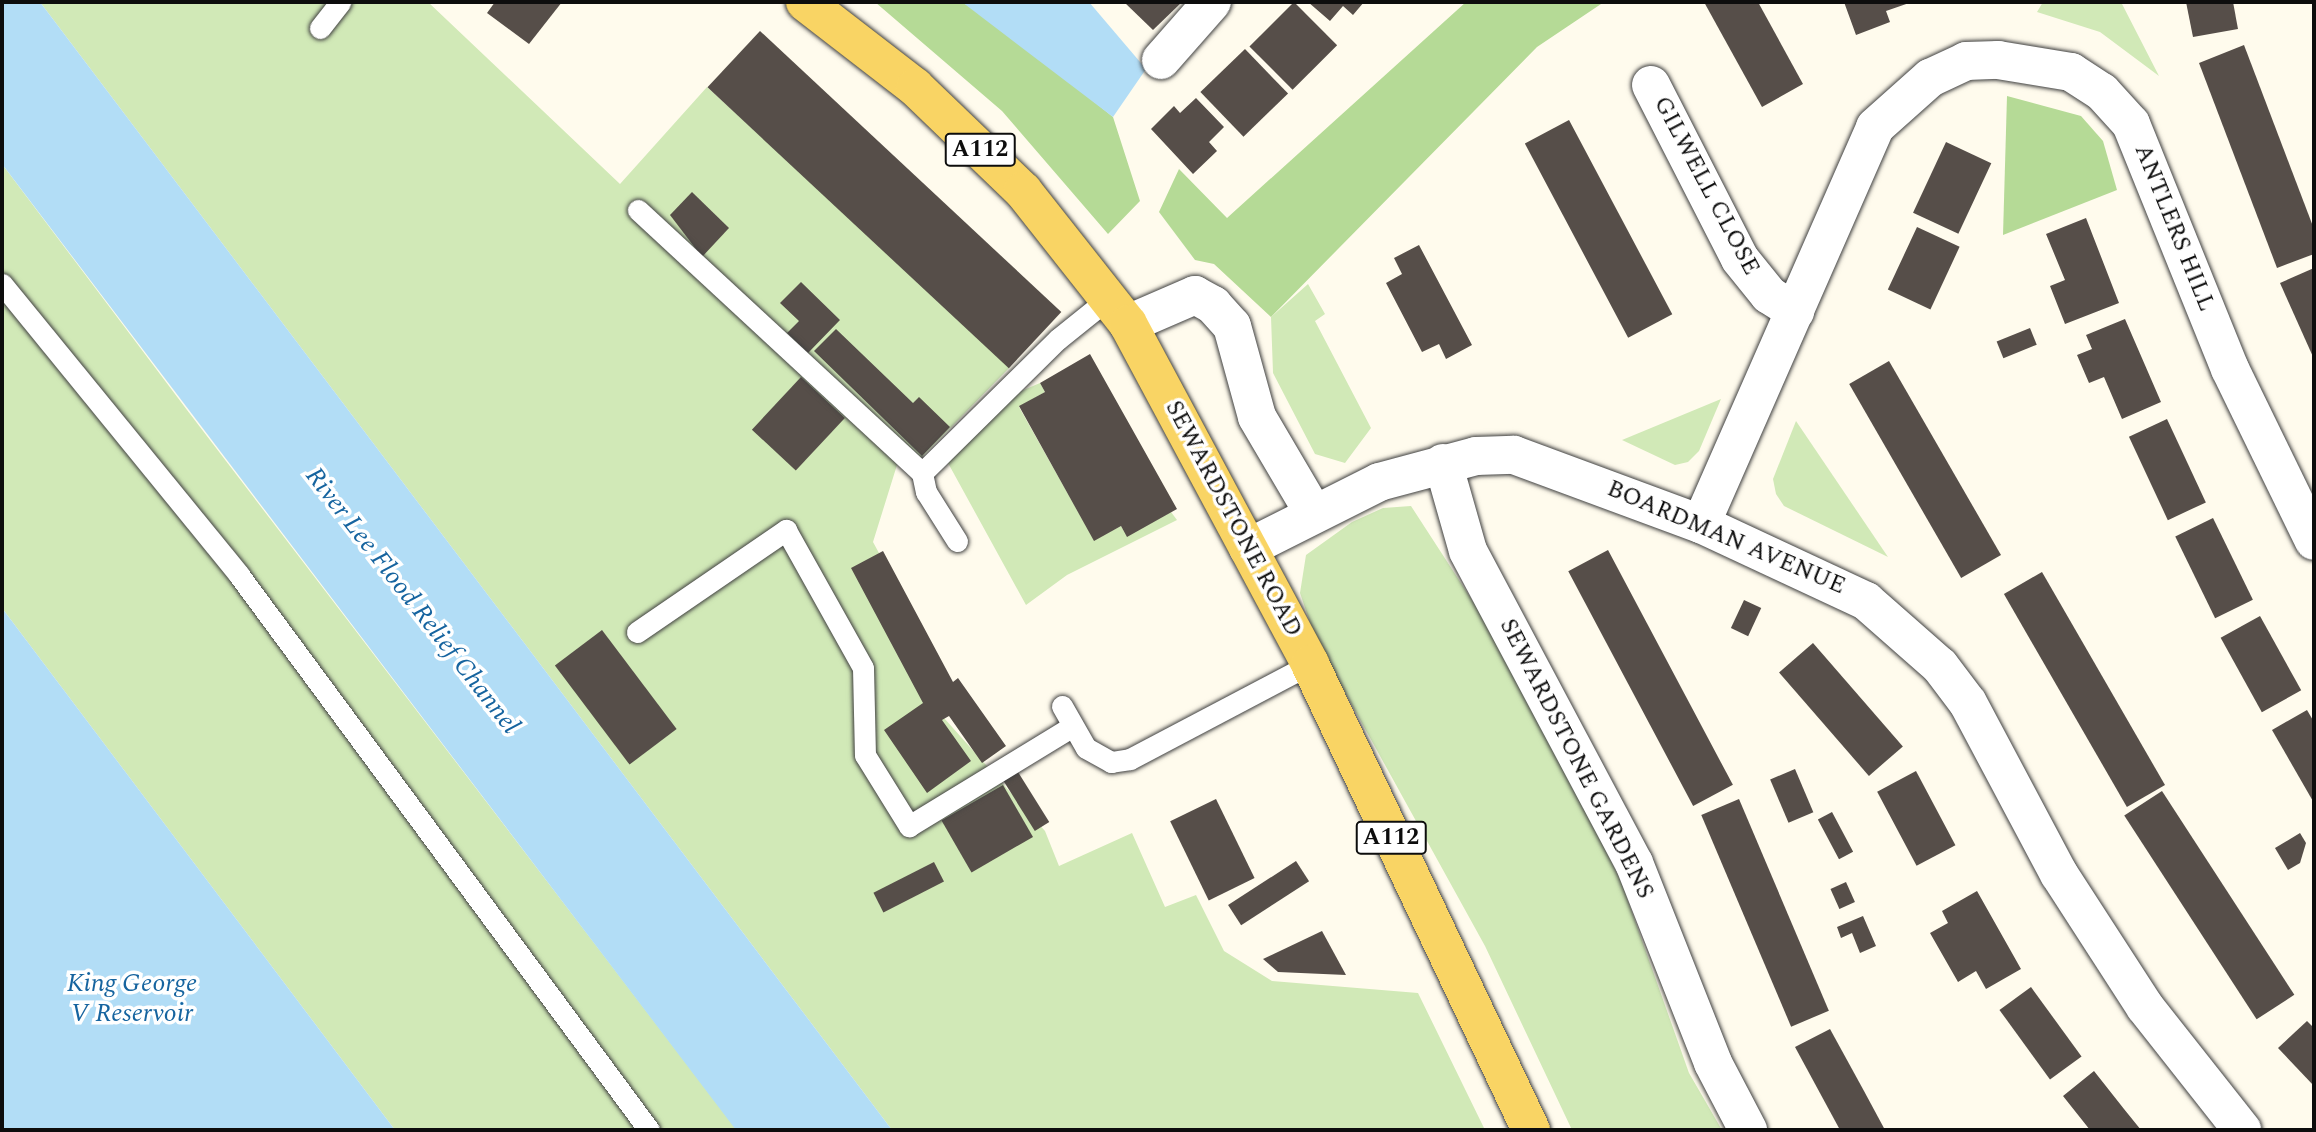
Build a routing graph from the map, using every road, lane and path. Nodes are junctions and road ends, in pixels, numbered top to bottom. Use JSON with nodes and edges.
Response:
{"nodes":[{"id":1,"x":340,"y":2,"type":"edge"},
{"id":2,"x":806,"y":2,"type":"edge"},
{"id":3,"x":1212,"y":2,"type":"edge"},
{"id":4,"x":320,"y":28,"type":"dead end"},
{"id":5,"x":1161,"y":61,"type":"dead end"},
{"id":6,"x":1651,"y":85,"type":"dead end"},
{"id":7,"x":638,"y":210,"type":"dead end"},
{"id":8,"x":2,"y":284,"type":"edge"},
{"id":9,"x":1119,"y":311,"type":"junction"},
{"id":10,"x":1795,"y":312,"type":"junction"},
{"id":11,"x":1443,"y":463,"type":"junction"},
{"id":12,"x":922,"y":473,"type":"junction"},
{"id":13,"x":1313,"y":512,"type":"junction"},
{"id":14,"x":1701,"y":524,"type":"junction"},
{"id":15,"x":957,"y":541,"type":"dead end"},
{"id":16,"x":2314,"y":541,"type":"edge"},
{"id":17,"x":1248,"y":548,"type":"junction"},
{"id":18,"x":637,"y":632,"type":"dead end"},
{"id":19,"x":1310,"y":664,"type":"junction"},
{"id":20,"x":1062,"y":706,"type":"dead end"},
{"id":21,"x":1073,"y":726,"type":"junction"},
{"id":22,"x":649,"y":1130,"type":"edge"},
{"id":23,"x":1531,"y":1130,"type":"edge"},
{"id":24,"x":1748,"y":1130,"type":"edge"},
{"id":25,"x":2242,"y":1130,"type":"edge"}],
"edges":[{"from":1,"to":4,"type":"lane"},
{"from":2,"to":9,"type":"main road","name":"SEWARDSTONE ROAD","number":"A112"},
{"from":3,"to":5,"type":"street"},
{"from":6,"to":10,"type":"street","name":"GILWELL CLOSE"},
{"from":7,"to":12,"type":"lane"},
{"from":8,"to":22,"type":"lane"},
{"from":9,"to":12,"type":"lane"},
{"from":9,"to":13,"type":"street"},
{"from":9,"to":17,"type":"main road","name":"SEWARDSTONE ROAD","number":"A112"},
{"from":10,"to":14,"type":"street","name":"ANTLERS HILL"},
{"from":10,"to":16,"type":"street","name":"ANTLERS HILL"},
{"from":11,"to":13,"type":"street","name":"BOARDMAN AVENUE"},
{"from":11,"to":14,"type":"street","name":"BOARDMAN AVENUE"},
{"from":11,"to":24,"type":"street","name":"SEWARDSTONE GARDENS"},
{"from":12,"to":15,"type":"lane"},
{"from":13,"to":17,"type":"street","name":"BOARDMAN AVENUE"},
{"from":14,"to":25,"type":"street","name":"BOARDMAN AVENUE"},
{"from":17,"to":19,"type":"main road","name":"SEWARDSTONE ROAD","number":"A112"},
{"from":18,"to":21,"type":"lane"},
{"from":19,"to":21,"type":"lane"},
{"from":19,"to":23,"type":"main road","name":"SEWARDSTONE ROAD","number":"A112"},
{"from":20,"to":21,"type":"lane"}]}
